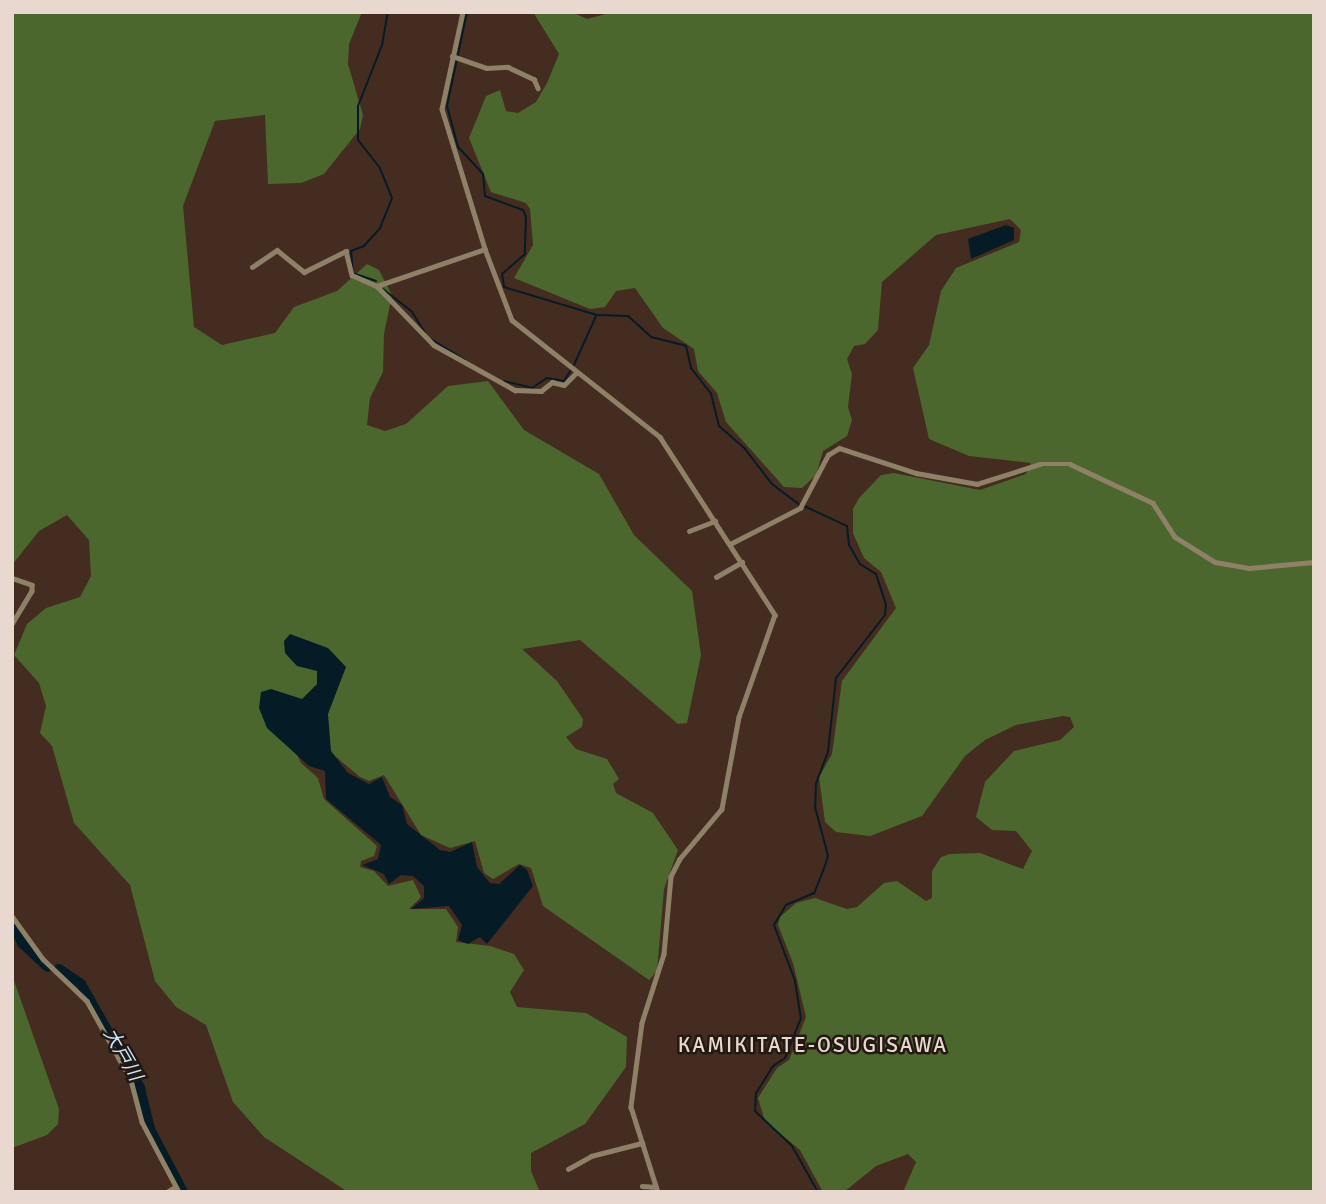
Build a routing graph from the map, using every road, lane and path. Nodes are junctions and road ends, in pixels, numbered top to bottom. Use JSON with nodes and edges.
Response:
{"nodes":[{"id":1,"x":463,"y":12,"type":"edge"},
{"id":2,"x":455,"y":57,"type":"junction"},
{"id":3,"x":538,"y":89,"type":"dead end"},
{"id":4,"x":485,"y":249,"type":"junction"},
{"id":5,"x":252,"y":267,"type":"dead end"},
{"id":6,"x":377,"y":286,"type":"junction"},
{"id":7,"x":576,"y":373,"type":"junction"},
{"id":8,"x":715,"y":522,"type":"junction"},
{"id":9,"x":689,"y":531,"type":"dead end"},
{"id":10,"x":730,"y":544,"type":"junction"},
{"id":11,"x":743,"y":562,"type":"junction"},
{"id":12,"x":1314,"y":562,"type":"edge"},
{"id":13,"x":716,"y":577,"type":"dead end"},
{"id":14,"x":12,"y":578,"type":"edge"},
{"id":15,"x":12,"y":624,"type":"edge"},
{"id":16,"x":12,"y":916,"type":"edge"},
{"id":17,"x":642,"y":1143,"type":"junction"},
{"id":18,"x":568,"y":1168,"type":"dead end"},
{"id":19,"x":642,"y":1186,"type":"dead end"},
{"id":20,"x":177,"y":1190,"type":"edge"},
{"id":21,"x":657,"y":1190,"type":"edge"},
{"id":22,"x":167,"y":1192,"type":"edge"}],
"edges":[{"from":1,"to":2,"type":"street"},
{"from":2,"to":3,"type":"street"},
{"from":2,"to":4,"type":"street"},
{"from":4,"to":6,"type":"street"},
{"from":4,"to":7,"type":"street"},
{"from":5,"to":6,"type":"street"},
{"from":6,"to":7,"type":"street"},
{"from":7,"to":8,"type":"street"},
{"from":8,"to":9,"type":"street"},
{"from":8,"to":10,"type":"street"},
{"from":10,"to":11,"type":"street"},
{"from":10,"to":12,"type":"street"},
{"from":11,"to":13,"type":"street"},
{"from":11,"to":17,"type":"street"},
{"from":14,"to":15,"type":"street"},
{"from":16,"to":20,"type":"street"},
{"from":17,"to":18,"type":"street"},
{"from":17,"to":21,"type":"street"},
{"from":19,"to":21,"type":"street"},
{"from":20,"to":22,"type":"street"}]}
